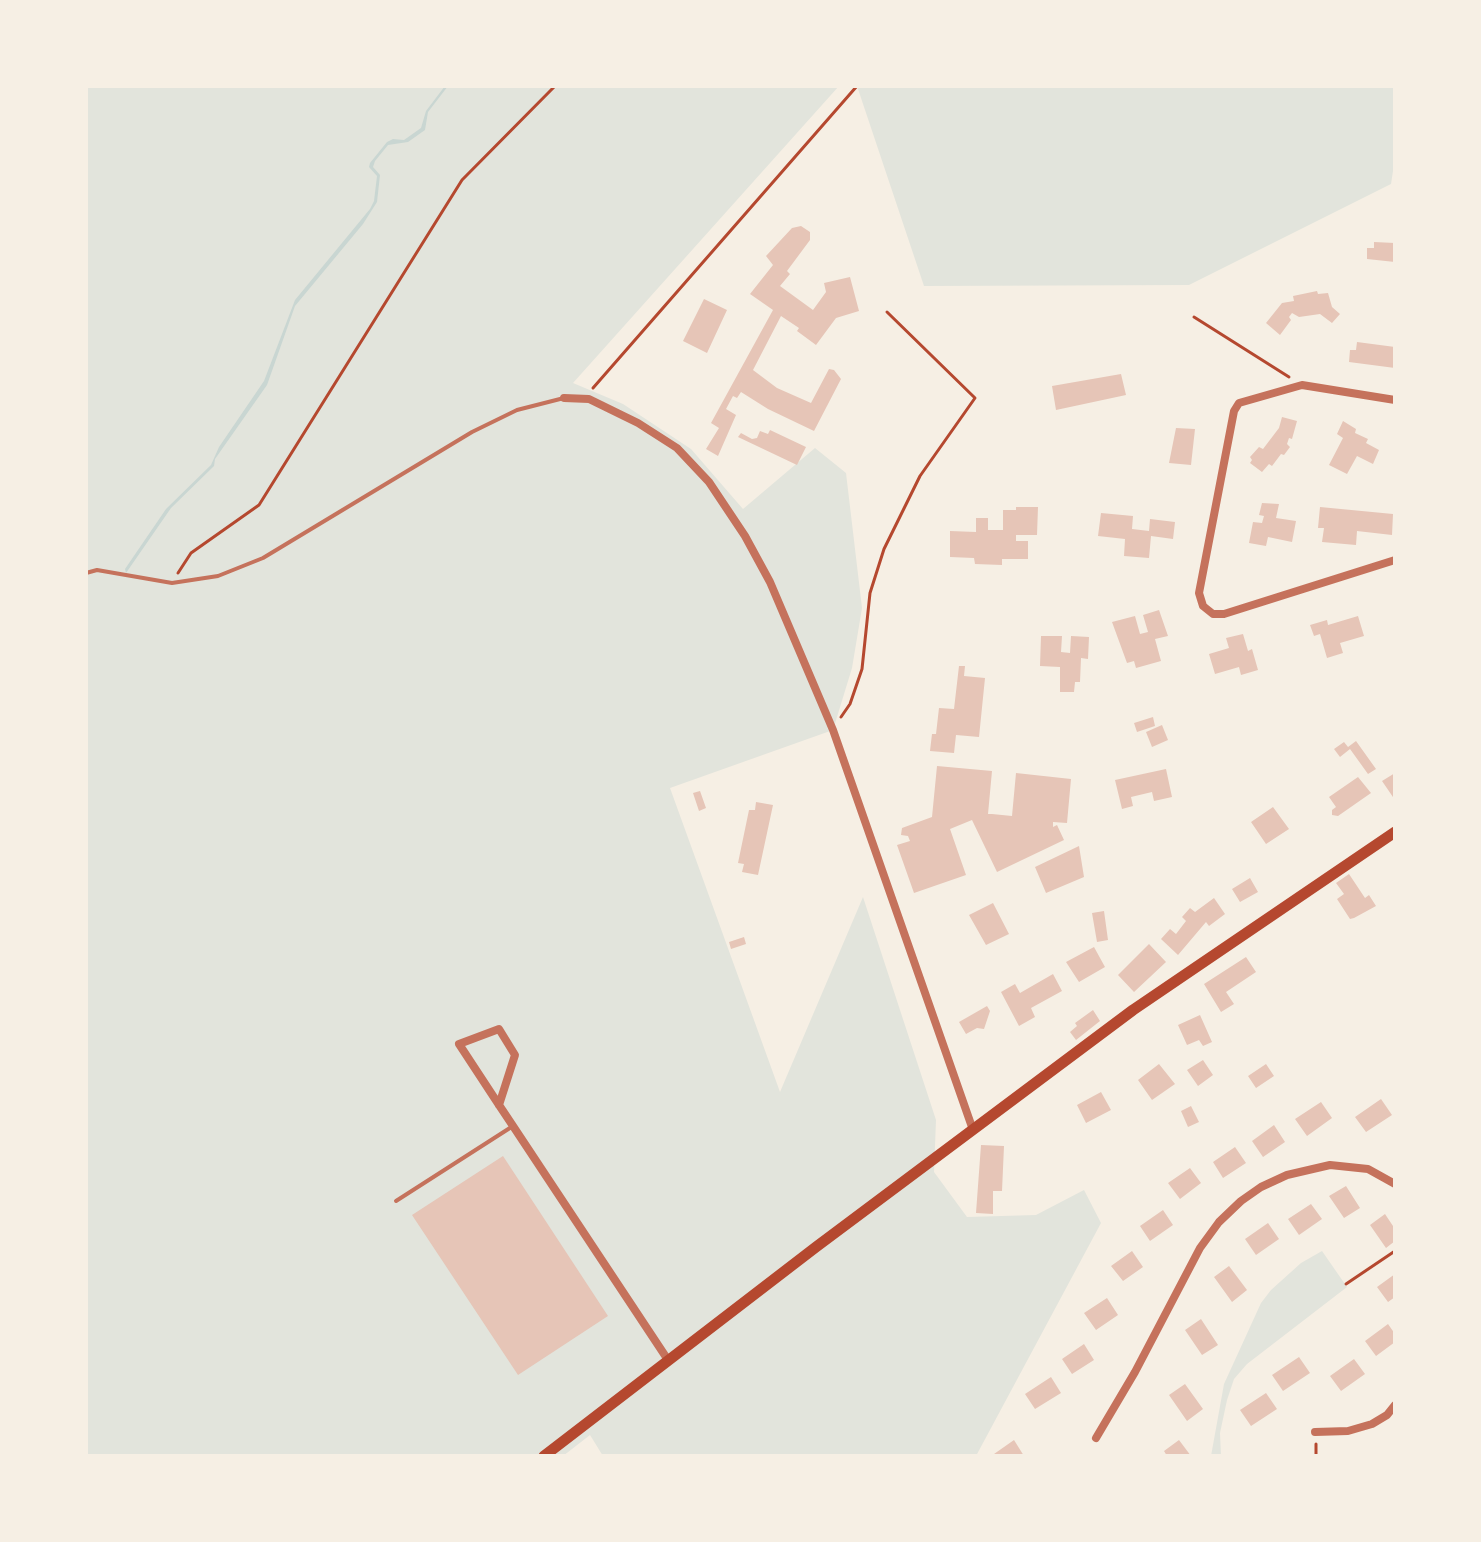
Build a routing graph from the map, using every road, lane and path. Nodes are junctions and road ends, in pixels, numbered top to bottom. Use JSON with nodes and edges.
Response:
{"nodes":[{"id":1,"x":555,"y":86,"type":"edge"},
{"id":2,"x":857,"y":86,"type":"edge"},
{"id":3,"x":887,"y":312,"type":"dead end"},
{"id":4,"x":1194,"y":317,"type":"dead end"},
{"id":5,"x":1302,"y":385,"type":"junction"},
{"id":6,"x":564,"y":398,"type":"joint"},
{"id":7,"x":589,"y":399,"type":"junction"},
{"id":8,"x":1395,"y":400,"type":"edge"},
{"id":9,"x":1395,"y":560,"type":"edge"},
{"id":10,"x":86,"y":573,"type":"edge"},
{"id":11,"x":172,"y":583,"type":"junction"},
{"id":12,"x":833,"y":730,"type":"junction"},
{"id":13,"x":1395,"y":832,"type":"edge"},
{"id":14,"x":499,"y":1105,"type":"junction"},
{"id":15,"x":513,"y":1126,"type":"junction"},
{"id":16,"x":973,"y":1130,"type":"junction"},
{"id":17,"x":1395,"y":1184,"type":"edge"},
{"id":18,"x":396,"y":1201,"type":"dead end"},
{"id":19,"x":1395,"y":1251,"type":"edge"},
{"id":20,"x":1346,"y":1284,"type":"dead end"},
{"id":21,"x":668,"y":1360,"type":"junction"},
{"id":22,"x":1395,"y":1405,"type":"edge"},
{"id":23,"x":1315,"y":1432,"type":"dead end"},
{"id":24,"x":1096,"y":1438,"type":"dead end"},
{"id":25,"x":544,"y":1456,"type":"edge"}],
"edges":[{"from":1,"to":11,"type":"path"},
{"from":2,"to":7,"type":"path"},
{"from":3,"to":12,"type":"path"},
{"from":4,"to":5,"type":"path"},
{"from":5,"to":8,"type":"street"},
{"from":5,"to":9,"type":"street"},
{"from":6,"to":7,"type":"street"},
{"from":6,"to":11,"type":"lane"},
{"from":7,"to":12,"type":"street"},
{"from":10,"to":11,"type":"lane"},
{"from":12,"to":16,"type":"street"},
{"from":13,"to":16,"type":"main road"},
{"from":14,"to":14,"type":"street"},
{"from":14,"to":15,"type":"street"},
{"from":15,"to":18,"type":"lane"},
{"from":15,"to":21,"type":"street"},
{"from":16,"to":21,"type":"main road"},
{"from":17,"to":24,"type":"street"},
{"from":19,"to":20,"type":"path"},
{"from":21,"to":25,"type":"main road"},
{"from":22,"to":23,"type":"street"}]}
